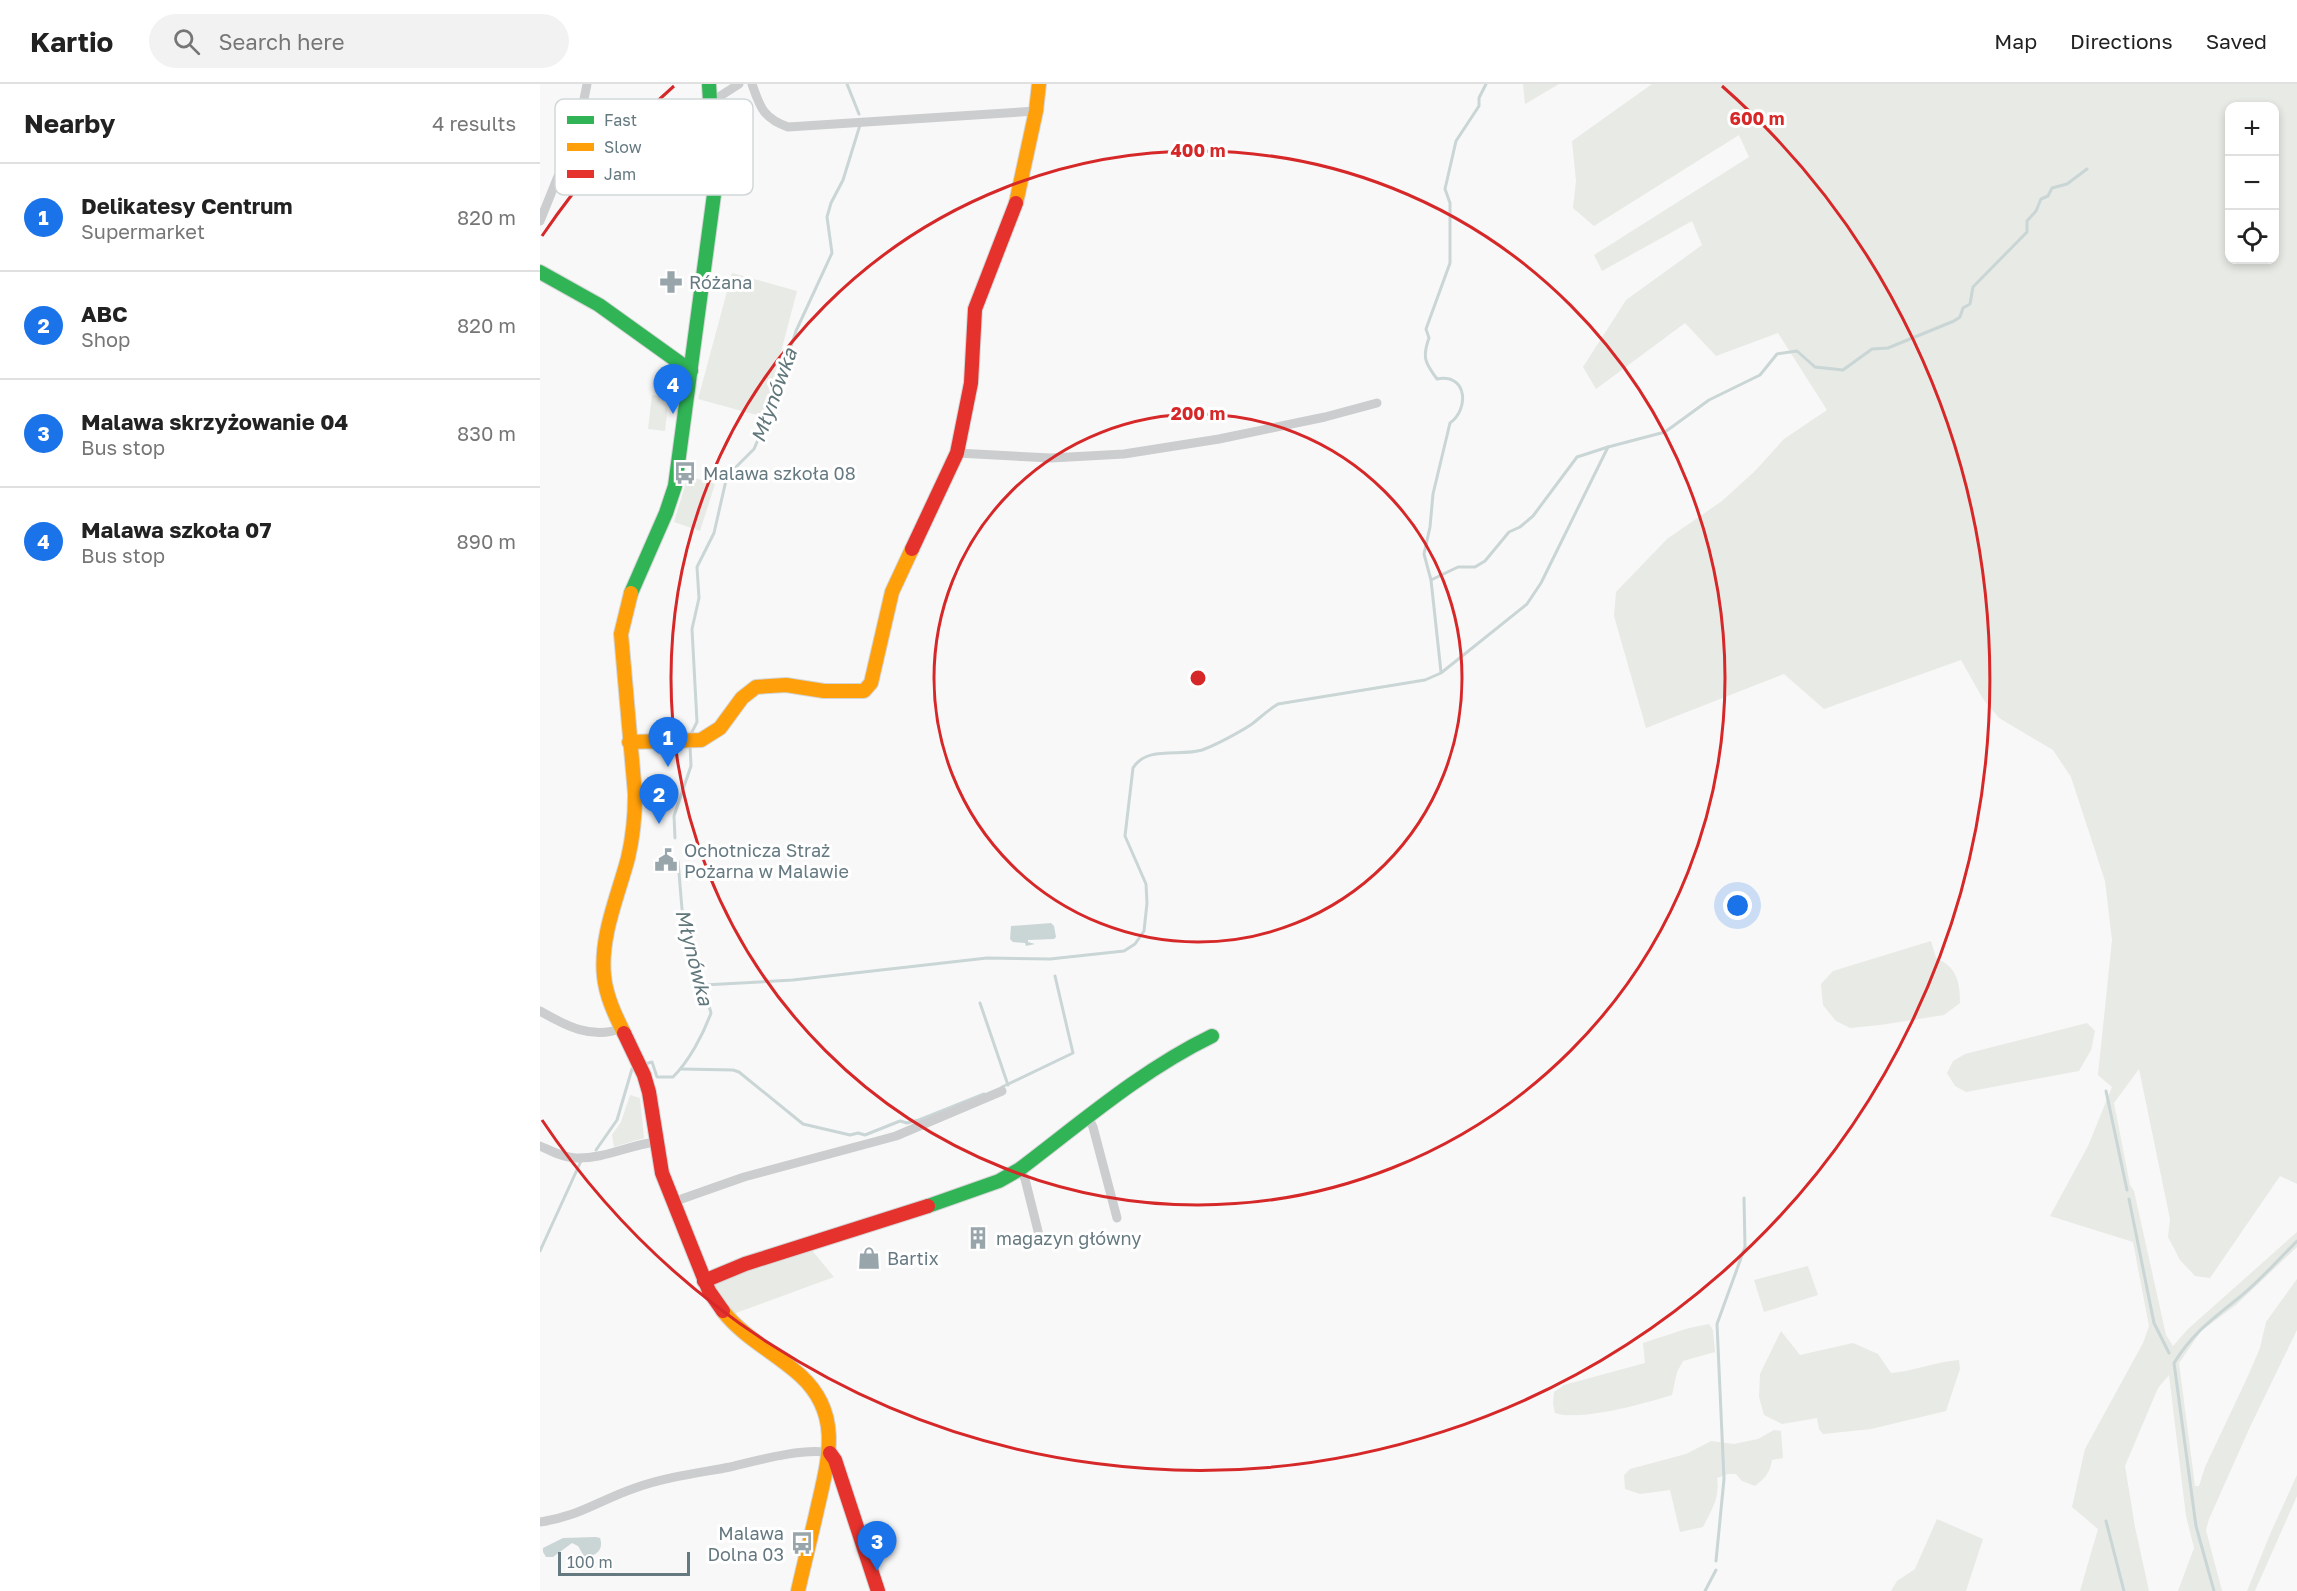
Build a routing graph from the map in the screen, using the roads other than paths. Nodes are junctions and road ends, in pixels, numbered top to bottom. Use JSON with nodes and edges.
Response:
{"nodes":[{"id":1,"x":587,"y":84,"type":"edge"},
{"id":2,"x":709,"y":84,"type":"edge"},
{"id":3,"x":740,"y":84,"type":"edge"},
{"id":4,"x":752,"y":84,"type":"edge"},
{"id":5,"x":1039,"y":84,"type":"edge"},
{"id":6,"x":584,"y":99,"type":"edge"},
{"id":7,"x":711,"y":99,"type":"edge"},
{"id":8,"x":716,"y":99,"type":"edge"},
{"id":9,"x":1036,"y":111,"type":"junction"},
{"id":10,"x":555,"y":184,"type":"edge"},
{"id":11,"x":713,"y":195,"type":"edge"},
{"id":12,"x":540,"y":221,"type":"edge"},
{"id":13,"x":540,"y":272,"type":"edge"},
{"id":14,"x":691,"y":371,"type":"junction"},
{"id":15,"x":1377,"y":403,"type":"dead end"},
{"id":16,"x":957,"y":453,"type":"junction"},
{"id":17,"x":629,"y":742,"type":"junction"},
{"id":18,"x":540,"y":1011,"type":"edge"},
{"id":19,"x":623,"y":1028,"type":"junction"},
{"id":20,"x":1212,"y":1036,"type":"dead end"},
{"id":21,"x":1002,"y":1091,"type":"dead end"},
{"id":22,"x":1088,"y":1117,"type":"junction"},
{"id":23,"x":656,"y":1142,"type":"junction"},
{"id":24,"x":540,"y":1146,"type":"edge"},
{"id":25,"x":1020,"y":1169,"type":"junction"},
{"id":26,"x":673,"y":1202,"type":"junction"},
{"id":27,"x":1117,"y":1218,"type":"dead end"},
{"id":28,"x":1039,"y":1235,"type":"dead end"},
{"id":29,"x":704,"y":1281,"type":"junction"},
{"id":30,"x":830,"y":1453,"type":"junction"},
{"id":31,"x":540,"y":1522,"type":"edge"},
{"id":32,"x":798,"y":1591,"type":"edge"},
{"id":33,"x":878,"y":1591,"type":"edge"}],
"edges":[{"from":1,"to":6,"type":"street"},
{"from":2,"to":7,"type":"street"},
{"from":3,"to":8,"type":"street"},
{"from":4,"to":9,"type":"street"},
{"from":5,"to":9,"type":"street"},
{"from":9,"to":16,"type":"street"},
{"from":10,"to":12,"type":"street"},
{"from":11,"to":14,"type":"street"},
{"from":13,"to":14,"type":"street"},
{"from":14,"to":17,"type":"street"},
{"from":15,"to":16,"type":"street"},
{"from":16,"to":17,"type":"street"},
{"from":17,"to":19,"type":"street"},
{"from":18,"to":19,"type":"street"},
{"from":19,"to":23,"type":"street"},
{"from":20,"to":22,"type":"street"},
{"from":21,"to":26,"type":"street"},
{"from":22,"to":25,"type":"street"},
{"from":22,"to":27,"type":"street"},
{"from":23,"to":24,"type":"street"},
{"from":23,"to":26,"type":"street"},
{"from":25,"to":28,"type":"street"},
{"from":25,"to":29,"type":"street"},
{"from":26,"to":29,"type":"street"},
{"from":29,"to":30,"type":"street"},
{"from":30,"to":31,"type":"street"},
{"from":30,"to":32,"type":"street"},
{"from":30,"to":33,"type":"street"}]}
